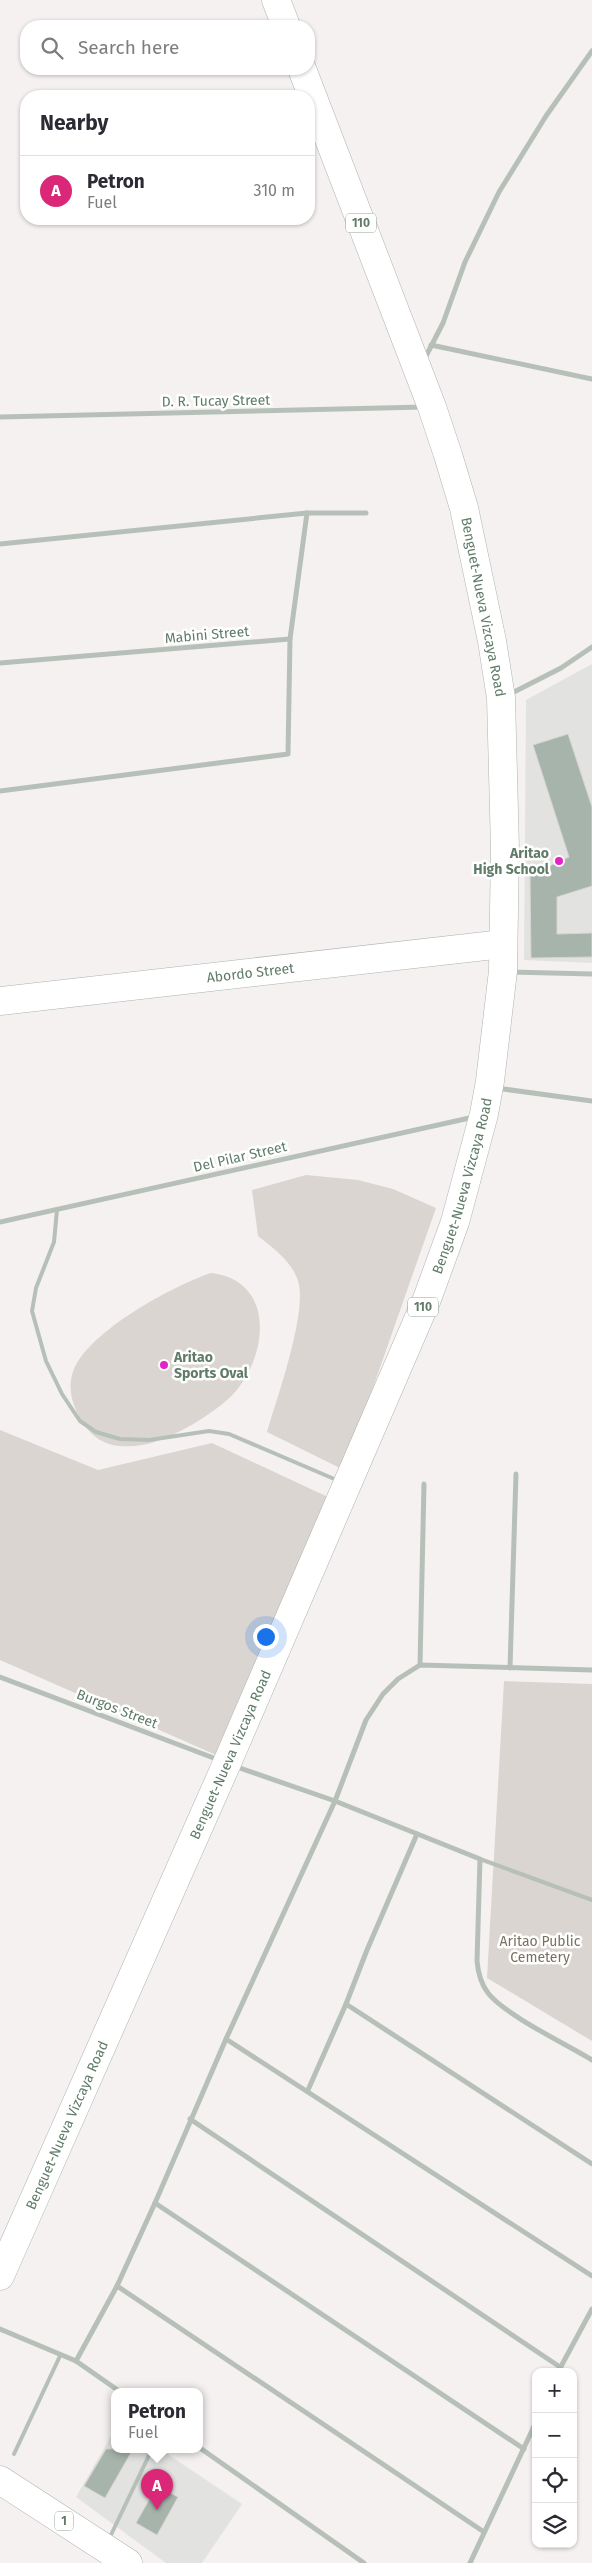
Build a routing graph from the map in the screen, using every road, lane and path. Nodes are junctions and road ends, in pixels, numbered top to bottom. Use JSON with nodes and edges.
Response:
{"nodes":[{"id":1,"x":276,"y":0,"type":"edge"},
{"id":2,"x":284,"y":20,"type":"edge"},
{"id":3,"x":592,"y":51,"type":"edge"},
{"id":4,"x":304,"y":75,"type":"edge"},
{"id":5,"x":310,"y":90,"type":"edge"},
{"id":6,"x":315,"y":103,"type":"edge"},
{"id":7,"x":431,"y":345,"type":"junction"},
{"id":8,"x":418,"y":371,"type":"junction"},
{"id":9,"x":592,"y":379,"type":"edge"},
{"id":10,"x":432,"y":407,"type":"junction"},
{"id":11,"x":0,"y":417,"type":"edge"},
{"id":12,"x":307,"y":513,"type":"junction"},
{"id":13,"x":366,"y":513,"type":"dead end"},
{"id":14,"x":0,"y":544,"type":"edge"},
{"id":15,"x":290,"y":639,"type":"junction"},
{"id":16,"x":592,"y":647,"type":"edge"},
{"id":17,"x":0,"y":663,"type":"edge"},
{"id":18,"x":501,"y":698,"type":"junction"},
{"id":19,"x":0,"y":792,"type":"edge"},
{"id":20,"x":503,"y":944,"type":"junction"},
{"id":21,"x":503,"y":971,"type":"junction"},
{"id":22,"x":592,"y":974,"type":"edge"},
{"id":23,"x":0,"y":1001,"type":"edge"},
{"id":24,"x":489,"y":1087,"type":"junction"},
{"id":25,"x":592,"y":1101,"type":"edge"},
{"id":26,"x":484,"y":1114,"type":"junction"},
{"id":27,"x":57,"y":1210,"type":"junction"},
{"id":28,"x":0,"y":1222,"type":"edge"},
{"id":29,"x":516,"y":1474,"type":"dead end"},
{"id":30,"x":424,"y":1484,"type":"dead end"},
{"id":31,"x":348,"y":1485,"type":"junction"},
{"id":32,"x":420,"y":1665,"type":"junction"},
{"id":33,"x":510,"y":1668,"type":"junction"},
{"id":34,"x":592,"y":1670,"type":"edge"},
{"id":35,"x":0,"y":1677,"type":"edge"},
{"id":36,"x":226,"y":1763,"type":"junction"},
{"id":37,"x":335,"y":1801,"type":"junction"},
{"id":38,"x":418,"y":1834,"type":"junction"},
{"id":39,"x":480,"y":1859,"type":"junction"},
{"id":40,"x":592,"y":1900,"type":"edge"},
{"id":41,"x":346,"y":2004,"type":"junction"},
{"id":42,"x":226,"y":2039,"type":"junction"},
{"id":43,"x":592,"y":2060,"type":"edge"},
{"id":44,"x":308,"y":2090,"type":"junction"},
{"id":45,"x":190,"y":2119,"type":"junction"},
{"id":46,"x":592,"y":2164,"type":"edge"},
{"id":47,"x":155,"y":2203,"type":"junction"},
{"id":48,"x":0,"y":2276,"type":"edge"},
{"id":49,"x":592,"y":2276,"type":"edge"},
{"id":50,"x":117,"y":2286,"type":"junction"},
{"id":51,"x":592,"y":2309,"type":"edge"},
{"id":52,"x":0,"y":2330,"type":"edge"},
{"id":53,"x":60,"y":2356,"type":"junction"},
{"id":54,"x":76,"y":2361,"type":"junction"},
{"id":55,"x":558,"y":2368,"type":"edge"},
{"id":56,"x":560,"y":2368,"type":"edge"},
{"id":57,"x":115,"y":2388,"type":"edge"},
{"id":58,"x":532,"y":2431,"type":"edge"},
{"id":59,"x":524,"y":2449,"type":"junction"},
{"id":60,"x":203,"y":2450,"type":"edge"},
{"id":61,"x":150,"y":2453,"type":"edge"},
{"id":62,"x":14,"y":2454,"type":"dead end"},
{"id":63,"x":0,"y":2480,"type":"edge"},
{"id":64,"x":484,"y":2532,"type":"junction"},
{"id":65,"x":105,"y":2548,"type":"junction"},
{"id":66,"x":128,"y":2563,"type":"edge"},
{"id":67,"x":364,"y":2563,"type":"edge"},
{"id":68,"x":470,"y":2563,"type":"edge"}],
"edges":[{"from":1,"to":2,"type":"main road"},
{"from":3,"to":7,"type":"street"},
{"from":4,"to":5,"type":"main road","name":"Benguet-Nueva Vizcaya Road","number":"110"},
{"from":6,"to":8,"type":"main road","name":"Benguet-Nueva Vizcaya Road","number":"110"},
{"from":7,"to":8,"type":"street"},
{"from":7,"to":9,"type":"street"},
{"from":8,"to":10,"type":"main road","name":"Benguet-Nueva Vizcaya Road","number":"110"},
{"from":10,"to":11,"type":"street","name":"D. R. Tucay Street"},
{"from":10,"to":18,"type":"main road","name":"Benguet-Nueva Vizcaya Road","number":"110"},
{"from":12,"to":13,"type":"street"},
{"from":12,"to":14,"type":"street"},
{"from":12,"to":15,"type":"street"},
{"from":15,"to":17,"type":"street","name":"Mabini Street"},
{"from":15,"to":19,"type":"street"},
{"from":16,"to":18,"type":"street"},
{"from":18,"to":20,"type":"main road","name":"Benguet-Nueva Vizcaya Road","number":"110"},
{"from":20,"to":21,"type":"main road","name":"Benguet-Nueva Vizcaya Road","number":"110"},
{"from":20,"to":23,"type":"main road","name":"Abordo Street"},
{"from":21,"to":22,"type":"street"},
{"from":21,"to":24,"type":"main road","name":"Benguet-Nueva Vizcaya Road","number":"110"},
{"from":24,"to":25,"type":"street"},
{"from":24,"to":26,"type":"main road","name":"Benguet-Nueva Vizcaya Road","number":"110"},
{"from":26,"to":27,"type":"street","name":"Del Pilar Street"},
{"from":26,"to":31,"type":"main road","name":"Benguet-Nueva Vizcaya Road","number":"110"},
{"from":27,"to":28,"type":"street","name":"Del Pilar Street"},
{"from":27,"to":31,"type":"lane"},
{"from":29,"to":33,"type":"street"},
{"from":30,"to":32,"type":"street"},
{"from":31,"to":36,"type":"main road","name":"Benguet-Nueva Vizcaya Road","number":"110"},
{"from":32,"to":33,"type":"street"},
{"from":32,"to":37,"type":"street"},
{"from":33,"to":34,"type":"street"},
{"from":35,"to":36,"type":"street","name":"Burgos Street"},
{"from":36,"to":37,"type":"street","name":"Burgos Street"},
{"from":36,"to":48,"type":"main road","name":"Benguet-Nueva Vizcaya Road","number":"110"},
{"from":37,"to":38,"type":"street","name":"Burgos Street"},
{"from":37,"to":42,"type":"street"},
{"from":38,"to":39,"type":"street","name":"Burgos Street"},
{"from":38,"to":41,"type":"street"},
{"from":39,"to":40,"type":"lane"},
{"from":39,"to":43,"type":"street"},
{"from":41,"to":44,"type":"street"},
{"from":41,"to":46,"type":"street"},
{"from":42,"to":44,"type":"street"},
{"from":42,"to":45,"type":"street"},
{"from":44,"to":49,"type":"street"},
{"from":45,"to":47,"type":"street"},
{"from":45,"to":55,"type":"street"},
{"from":47,"to":50,"type":"street"},
{"from":47,"to":59,"type":"street"},
{"from":50,"to":54,"type":"street"},
{"from":50,"to":64,"type":"street"},
{"from":51,"to":56,"type":"street"},
{"from":52,"to":53,"type":"street"},
{"from":53,"to":54,"type":"street"},
{"from":53,"to":62,"type":"lane"},
{"from":54,"to":57,"type":"street"},
{"from":58,"to":59,"type":"street"},
{"from":59,"to":64,"type":"street"},
{"from":60,"to":67,"type":"street"},
{"from":61,"to":65,"type":"lane"},
{"from":63,"to":65,"type":"main road","number":"1"},
{"from":64,"to":68,"type":"street"},
{"from":65,"to":66,"type":"main road","number":"1"}]}
